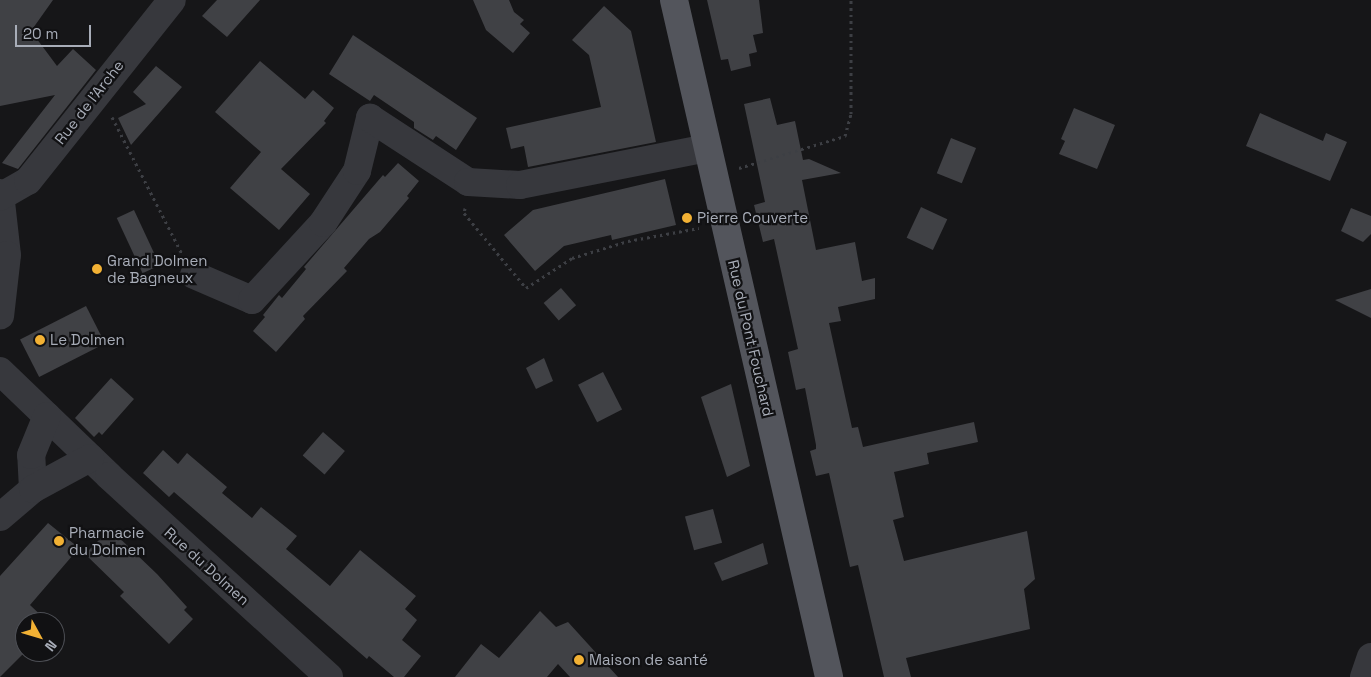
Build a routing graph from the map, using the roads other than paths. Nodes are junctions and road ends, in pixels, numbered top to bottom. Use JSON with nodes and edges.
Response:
{"nodes":[{"id":1,"x":172,"y":0,"type":"edge"},
{"id":2,"x":674,"y":0,"type":"edge"},
{"id":3,"x":706,"y":148,"type":"junction"},
{"id":4,"x":0,"y":195,"type":"edge"},
{"id":5,"x":194,"y":275,"type":"road end"},
{"id":6,"x":0,"y":316,"type":"edge"},
{"id":7,"x":0,"y":372,"type":"edge"},
{"id":8,"x":47,"y":416,"type":"junction"},
{"id":9,"x":90,"y":458,"type":"junction"},
{"id":10,"x":33,"y":490,"type":"junction"},
{"id":11,"x":0,"y":517,"type":"edge"},
{"id":12,"x":1371,"y":657,"type":"edge"},
{"id":13,"x":329,"y":677,"type":"edge"},
{"id":14,"x":828,"y":677,"type":"edge"},
{"id":15,"x":1364,"y":677,"type":"edge"}],
"edges":[{"from":1,"to":4,"type":"street","name":"Rue de l'Arche"},
{"from":2,"to":3,"type":"main road","name":"Rue du Pont Fouchard"},
{"from":3,"to":5,"type":"street"},
{"from":3,"to":14,"type":"main road","name":"Rue du Pont Fouchard"},
{"from":4,"to":6,"type":"street"},
{"from":7,"to":8,"type":"street","name":"Rue du Dolmen"},
{"from":8,"to":9,"type":"street","name":"Rue du Dolmen"},
{"from":8,"to":10,"type":"street"},
{"from":9,"to":10,"type":"street"},
{"from":9,"to":13,"type":"street","name":"Rue du Dolmen"},
{"from":10,"to":11,"type":"street"},
{"from":12,"to":15,"type":"street"}]}
